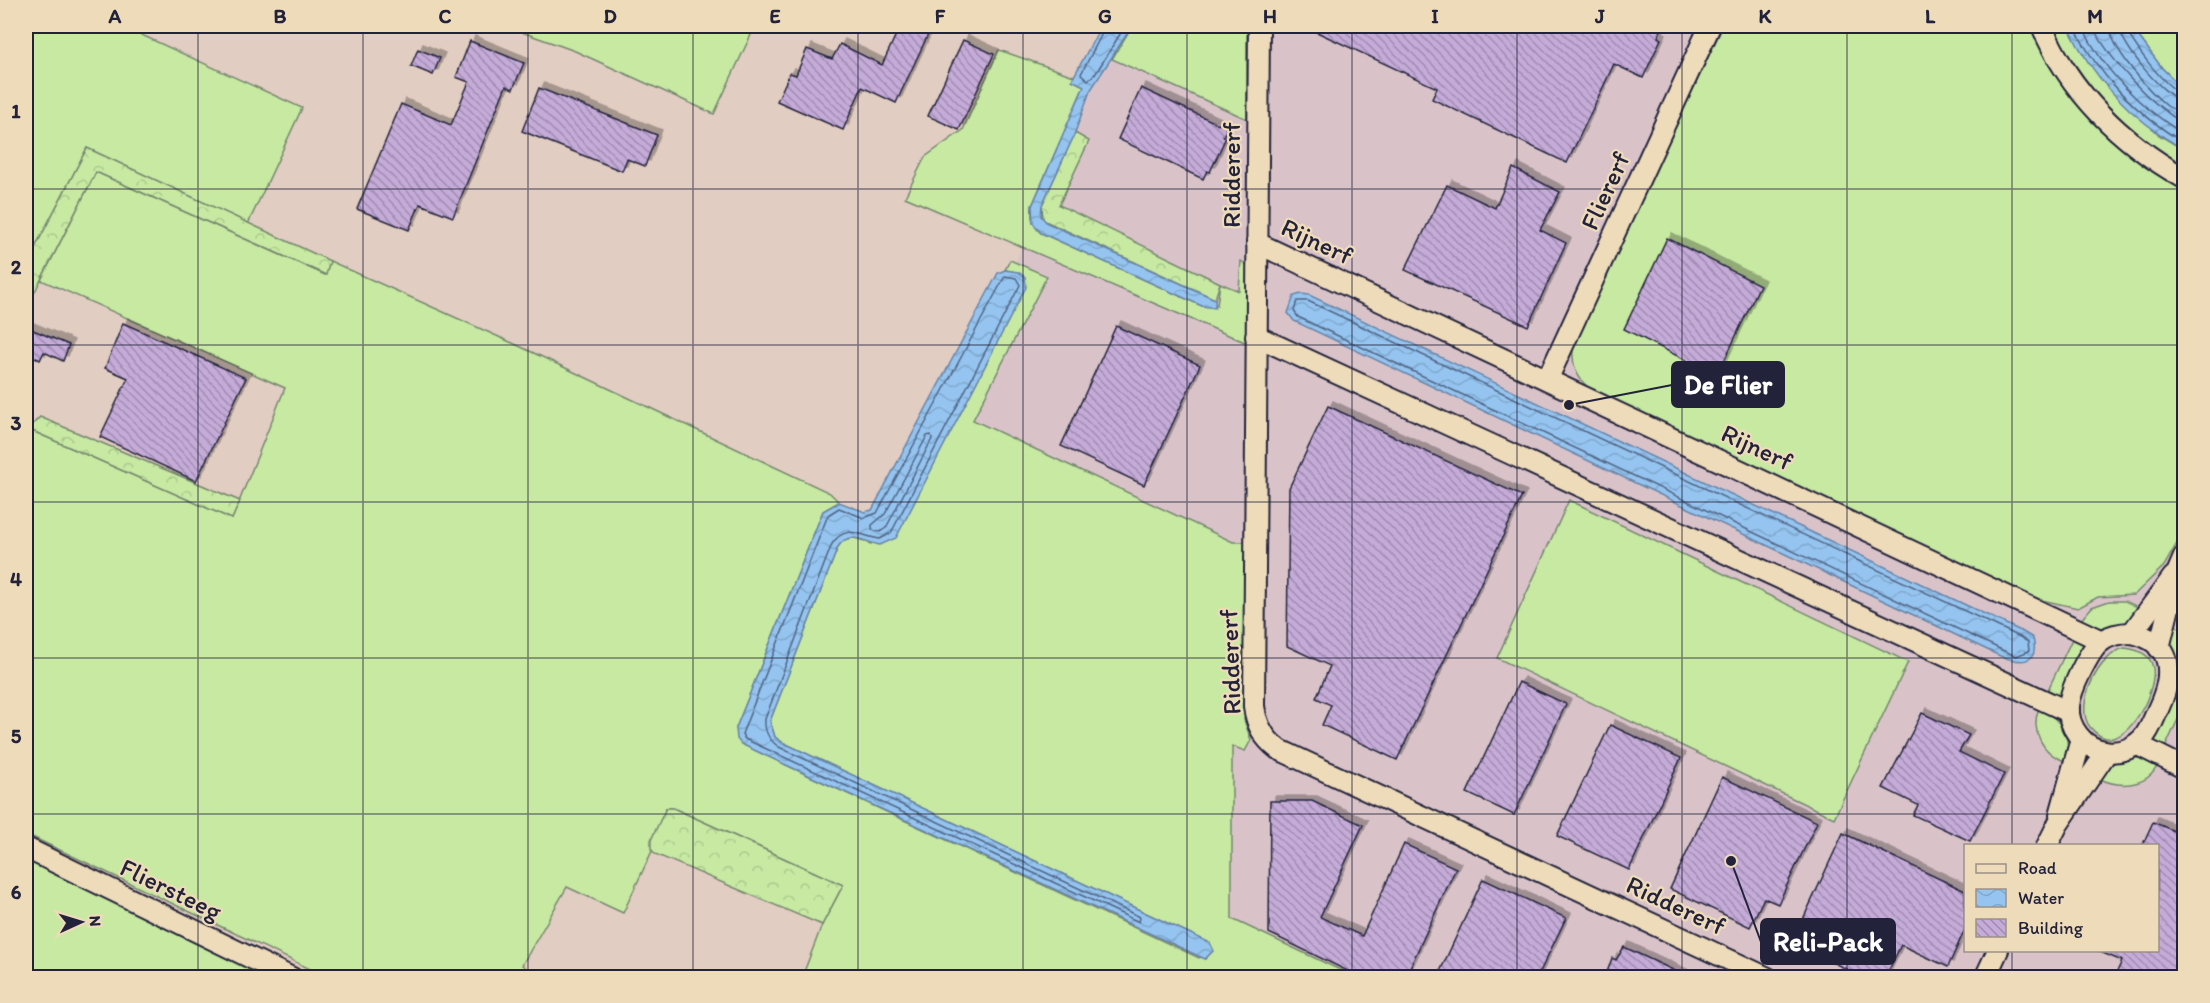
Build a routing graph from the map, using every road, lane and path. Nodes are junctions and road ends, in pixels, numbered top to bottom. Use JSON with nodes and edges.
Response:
{"nodes":[{"id":1,"x":1259,"y":26,"type":"edge"},
{"id":2,"x":1710,"y":26,"type":"edge"},
{"id":3,"x":2042,"y":26,"type":"edge"},
{"id":4,"x":2184,"y":178,"type":"edge"},
{"id":5,"x":1257,"y":243,"type":"junction"},
{"id":6,"x":1256,"y":336,"type":"junction"},
{"id":7,"x":1548,"y":378,"type":"junction"},
{"id":8,"x":2181,"y":564,"type":"edge"},
{"id":9,"x":2132,"y":633,"type":"junction"},
{"id":10,"x":2102,"y":640,"type":"junction"},
{"id":11,"x":2159,"y":648,"type":"junction"},
{"id":12,"x":2177,"y":676,"type":"edge"},
{"id":13,"x":2069,"y":712,"type":"junction"},
{"id":14,"x":2081,"y":739,"type":"junction"},
{"id":15,"x":2136,"y":744,"type":"junction"},
{"id":16,"x":2107,"y":752,"type":"junction"},
{"id":17,"x":2184,"y":768,"type":"edge"},
{"id":18,"x":2058,"y":824,"type":"junction"},
{"id":19,"x":2048,"y":844,"type":"edge"},
{"id":20,"x":26,"y":848,"type":"edge"},
{"id":21,"x":1998,"y":952,"type":"edge"},
{"id":22,"x":292,"y":978,"type":"edge"},
{"id":23,"x":1768,"y":978,"type":"edge"},
{"id":24,"x":1985,"y":978,"type":"edge"}],
"edges":[{"from":1,"to":5,"type":"street","name":"Riddererf"},
{"from":2,"to":7,"type":"street","name":"Fliererf"},
{"from":3,"to":4,"type":"street"},
{"from":5,"to":6,"type":"street","name":"Riddererf"},
{"from":5,"to":7,"type":"street","name":"Rijnerf"},
{"from":6,"to":13,"type":"street"},
{"from":6,"to":23,"type":"street","name":"Riddererf"},
{"from":7,"to":10,"type":"street","name":"Rijnerf"},
{"from":8,"to":9,"type":"street"},
{"from":8,"to":11,"type":"street"},
{"from":9,"to":10,"type":"street"},
{"from":9,"to":11,"type":"street"},
{"from":10,"to":13,"type":"street"},
{"from":11,"to":12,"type":"street"},
{"from":12,"to":15,"type":"street"},
{"from":13,"to":14,"type":"street"},
{"from":14,"to":16,"type":"street"},
{"from":14,"to":18,"type":"street"},
{"from":15,"to":16,"type":"street"},
{"from":15,"to":17,"type":"street"},
{"from":16,"to":18,"type":"street"},
{"from":18,"to":19,"type":"street"},
{"from":20,"to":22,"type":"street","name":"Fliersteeg"},
{"from":21,"to":24,"type":"street"}]}
